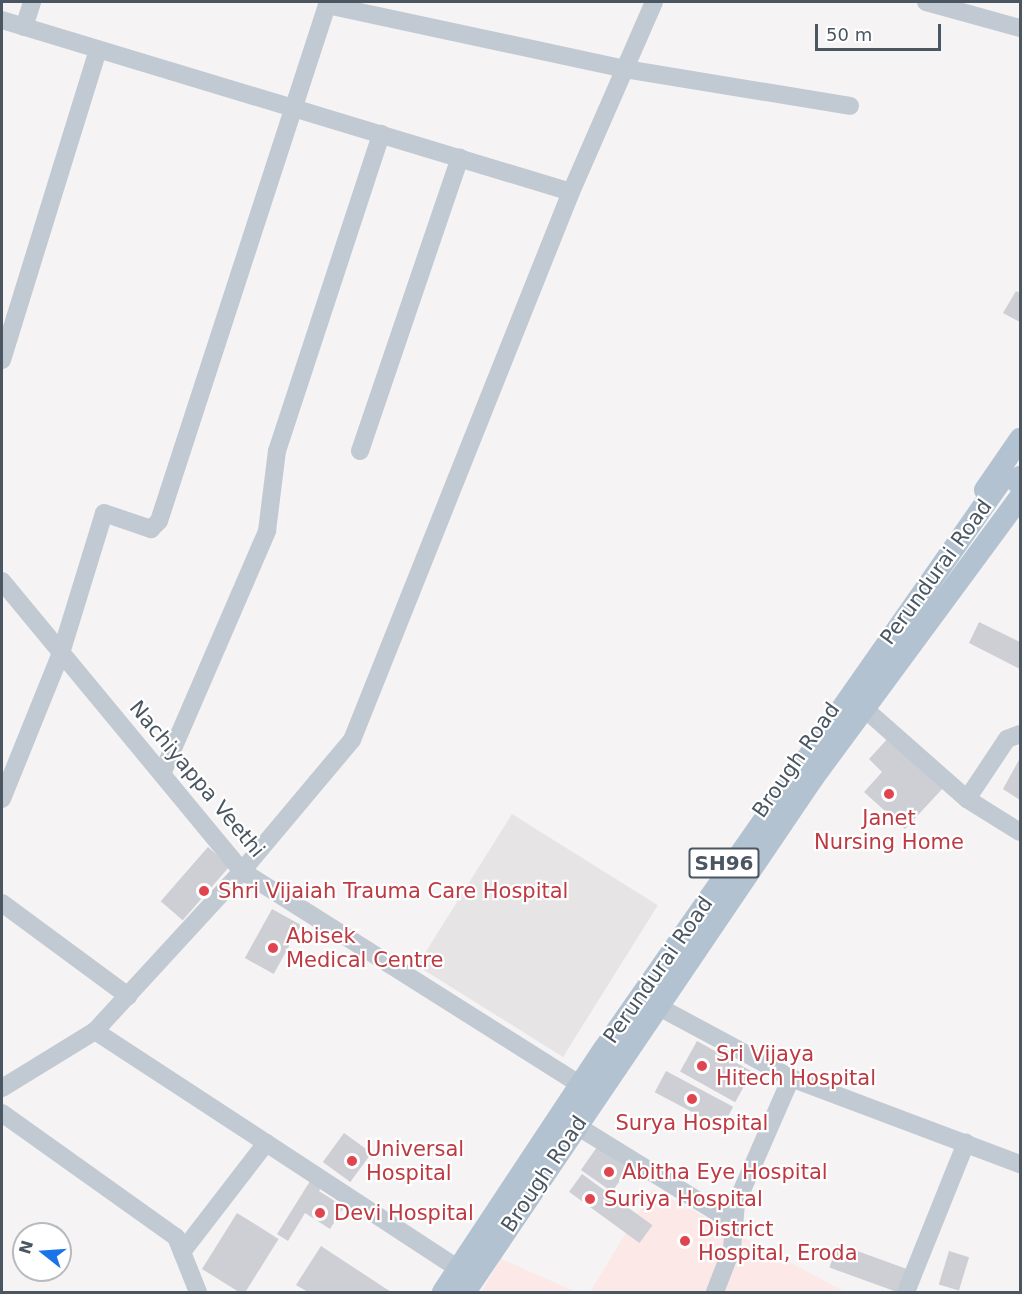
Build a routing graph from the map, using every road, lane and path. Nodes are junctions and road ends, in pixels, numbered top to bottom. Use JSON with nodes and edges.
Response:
{"nodes":[{"id":1,"x":32,"y":2,"type":"edge"},
{"id":2,"x":654,"y":2,"type":"edge"},
{"id":3,"x":926,"y":2,"type":"edge"},
{"id":4,"x":327,"y":3,"type":"edge"},
{"id":5,"x":2,"y":20,"type":"edge"},
{"id":6,"x":24,"y":27,"type":"junction"},
{"id":7,"x":1020,"y":28,"type":"edge"},
{"id":8,"x":98,"y":49,"type":"junction"},
{"id":9,"x":625,"y":69,"type":"junction"},
{"id":10,"x":850,"y":106,"type":"dead end"},
{"id":11,"x":294,"y":108,"type":"junction"},
{"id":12,"x":381,"y":134,"type":"junction"},
{"id":13,"x":460,"y":158,"type":"junction"},
{"id":14,"x":571,"y":192,"type":"junction"},
{"id":15,"x":2,"y":360,"type":"edge"},
{"id":16,"x":1020,"y":439,"type":"edge"},
{"id":17,"x":1020,"y":444,"type":"edge"},
{"id":18,"x":360,"y":451,"type":"dead end"},
{"id":19,"x":1017,"y":488,"type":"edge"},
{"id":20,"x":2,"y":581,"type":"edge"},
{"id":21,"x":61,"y":653,"type":"junction"},
{"id":22,"x":866,"y":710,"type":"junction"},
{"id":23,"x":1020,"y":734,"type":"edge"},
{"id":24,"x":162,"y":774,"type":"junction"},
{"id":25,"x":2,"y":799,"type":"edge"},
{"id":26,"x":967,"y":799,"type":"junction"},
{"id":27,"x":1020,"y":832,"type":"edge"},
{"id":28,"x":242,"y":871,"type":"junction"},
{"id":29,"x":2,"y":903,"type":"edge"},
{"id":30,"x":128,"y":996,"type":"junction"},
{"id":31,"x":657,"y":1006,"type":"junction"},
{"id":32,"x":95,"y":1031,"type":"junction"},
{"id":33,"x":791,"y":1078,"type":"junction"},
{"id":34,"x":574,"y":1082,"type":"junction"},
{"id":35,"x":2,"y":1088,"type":"edge"},
{"id":36,"x":597,"y":1096,"type":"junction"},
{"id":37,"x":2,"y":1113,"type":"edge"},
{"id":38,"x":577,"y":1126,"type":"junction"},
{"id":39,"x":266,"y":1143,"type":"junction"},
{"id":40,"x":966,"y":1143,"type":"junction"},
{"id":41,"x":1020,"y":1164,"type":"edge"},
{"id":42,"x":734,"y":1222,"type":"junction"},
{"id":43,"x":182,"y":1252,"type":"junction"},
{"id":44,"x":452,"y":1265,"type":"junction"},
{"id":45,"x":198,"y":1293,"type":"edge"},
{"id":46,"x":434,"y":1293,"type":"edge"},
{"id":47,"x":443,"y":1293,"type":"edge"},
{"id":48,"x":457,"y":1293,"type":"edge"},
{"id":49,"x":465,"y":1293,"type":"edge"},
{"id":50,"x":715,"y":1293,"type":"edge"},
{"id":51,"x":906,"y":1293,"type":"edge"}],
"edges":[{"from":1,"to":6,"type":"street"},
{"from":2,"to":9,"type":"street"},
{"from":3,"to":7,"type":"street"},
{"from":4,"to":9,"type":"street"},
{"from":4,"to":11,"type":"street"},
{"from":5,"to":6,"type":"street"},
{"from":6,"to":8,"type":"street"},
{"from":8,"to":11,"type":"street"},
{"from":8,"to":15,"type":"street"},
{"from":9,"to":10,"type":"street"},
{"from":9,"to":14,"type":"street"},
{"from":11,"to":12,"type":"street"},
{"from":11,"to":21,"type":"street"},
{"from":12,"to":13,"type":"street"},
{"from":12,"to":24,"type":"street"},
{"from":13,"to":14,"type":"street"},
{"from":13,"to":18,"type":"street"},
{"from":14,"to":28,"type":"street"},
{"from":16,"to":34,"type":"main road","name":"Brough Road","number":"SH96"},
{"from":17,"to":19,"type":"main road","name":"Perundurai Road","number":"SH96"},
{"from":19,"to":22,"type":"main road","name":"Brough Road","number":"SH96"},
{"from":19,"to":47,"type":"main road","name":"Perundurai Road","number":"SH96","bridge":true},
{"from":19,"to":48,"type":"main road","name":"Perundurai Road","number":"SH96"},
{"from":20,"to":21,"type":"street","name":"Nachiyappa Veethi"},
{"from":21,"to":24,"type":"street","name":"Nachiyappa Veethi"},
{"from":21,"to":25,"type":"street"},
{"from":22,"to":26,"type":"street"},
{"from":22,"to":31,"type":"main road","name":"Brough Road","number":"SH96"},
{"from":23,"to":26,"type":"street"},
{"from":24,"to":28,"type":"street","name":"Nachiyappa Veethi"},
{"from":26,"to":27,"type":"street"},
{"from":28,"to":30,"type":"street"},
{"from":28,"to":34,"type":"street","name":"Nachiyappa Veethi"},
{"from":29,"to":30,"type":"street"},
{"from":30,"to":32,"type":"street"},
{"from":31,"to":33,"type":"street"},
{"from":31,"to":36,"type":"main road","name":"Brough Road","number":"SH96"},
{"from":32,"to":35,"type":"street"},
{"from":32,"to":39,"type":"street"},
{"from":33,"to":40,"type":"street"},
{"from":33,"to":42,"type":"street"},
{"from":34,"to":36,"type":"street","name":"Nachiyappa Veethi"},
{"from":34,"to":44,"type":"main road","name":"Brough Road","number":"SH96"},
{"from":36,"to":38,"type":"main road","name":"Brough Road","number":"SH96"},
{"from":37,"to":43,"type":"street"},
{"from":38,"to":42,"type":"street"},
{"from":38,"to":49,"type":"main road","name":"Brough Road","number":"SH96"},
{"from":39,"to":43,"type":"street"},
{"from":39,"to":44,"type":"street"},
{"from":40,"to":41,"type":"street"},
{"from":40,"to":51,"type":"street"},
{"from":42,"to":50,"type":"street"},
{"from":43,"to":45,"type":"street"},
{"from":44,"to":46,"type":"main road","name":"Brough Road","number":"SH96"}]}
